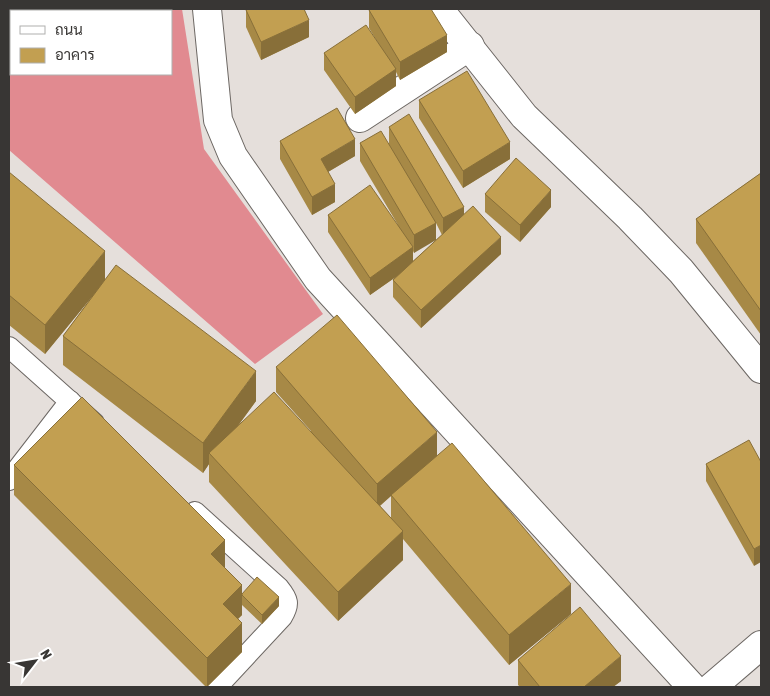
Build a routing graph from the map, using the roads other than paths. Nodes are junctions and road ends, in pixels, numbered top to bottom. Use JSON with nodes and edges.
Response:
{"nodes":[{"id":1,"x":207,"y":9,"type":"edge"},
{"id":2,"x":439,"y":9,"type":"edge"},
{"id":3,"x":470,"y":46,"type":"junction"},
{"id":4,"x":360,"y":118,"type":"dead end"},
{"id":5,"x":9,"y":347,"type":"edge"},
{"id":6,"x":761,"y":369,"type":"edge"},
{"id":7,"x":70,"y":401,"type":"junction"},
{"id":8,"x":106,"y":433,"type":"edge"},
{"id":9,"x":9,"y":480,"type":"edge"},
{"id":10,"x":178,"y":498,"type":"edge"},
{"id":11,"x":761,"y":645,"type":"edge"},
{"id":12,"x":217,"y":687,"type":"edge"},
{"id":13,"x":692,"y":687,"type":"edge"},
{"id":14,"x":712,"y":687,"type":"edge"}],
"edges":[{"from":1,"to":13,"type":"street"},
{"from":2,"to":3,"type":"street"},
{"from":3,"to":4,"type":"street"},
{"from":3,"to":6,"type":"street"},
{"from":5,"to":7,"type":"lane"},
{"from":7,"to":8,"type":"lane"},
{"from":7,"to":9,"type":"lane"},
{"from":10,"to":12,"type":"lane"},
{"from":11,"to":14,"type":"street"}]}
